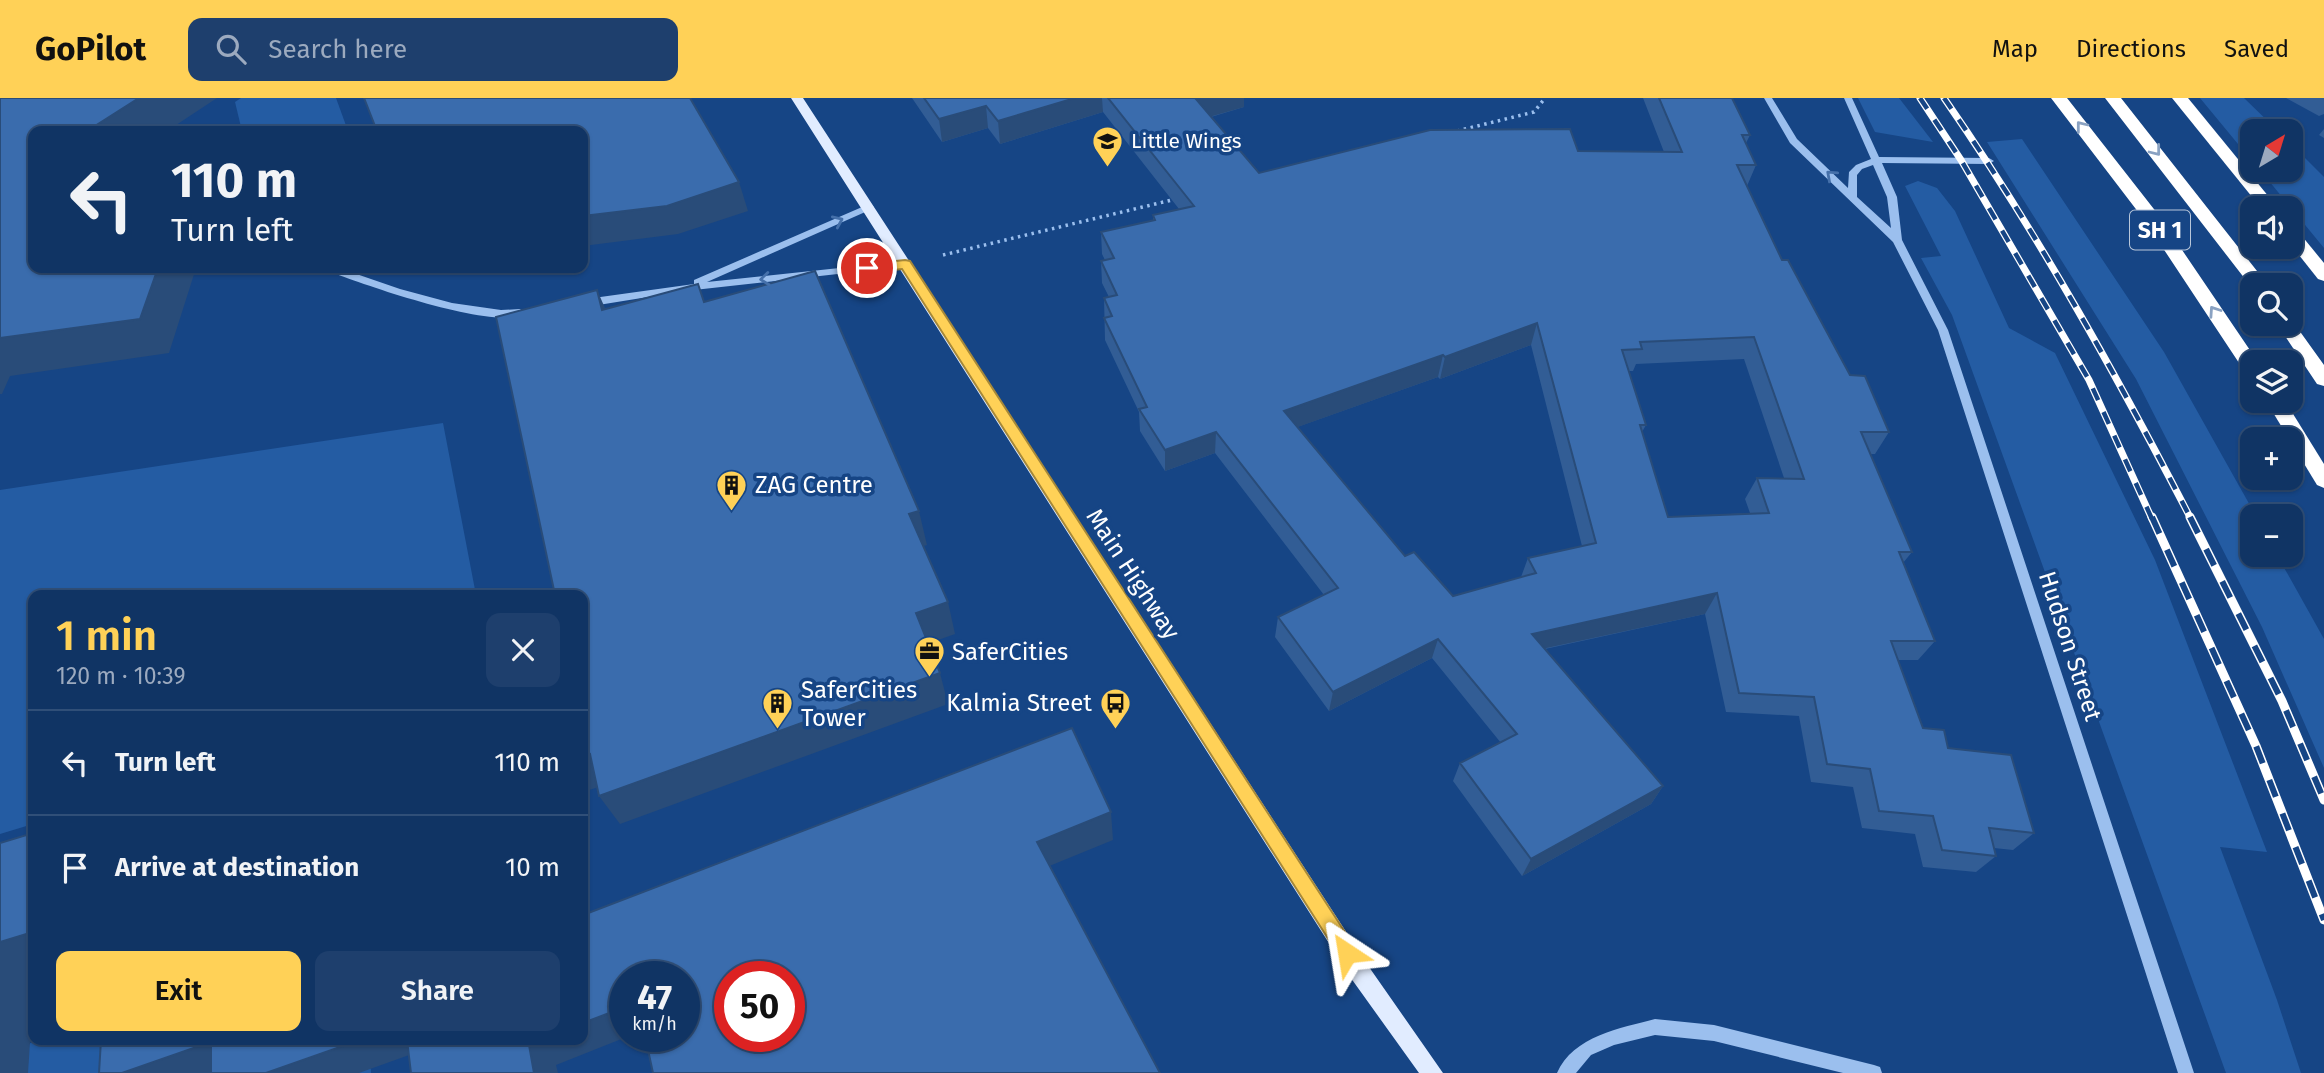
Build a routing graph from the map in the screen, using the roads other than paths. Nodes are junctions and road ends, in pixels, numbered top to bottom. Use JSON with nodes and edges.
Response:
{"nodes":[{"id":1,"x":797,"y":98,"type":"edge"},
{"id":2,"x":1768,"y":98,"type":"edge"},
{"id":3,"x":1848,"y":98,"type":"edge"},
{"id":4,"x":2059,"y":98,"type":"edge"},
{"id":5,"x":2113,"y":98,"type":"edge"},
{"id":6,"x":2180,"y":98,"type":"edge"},
{"id":7,"x":1877,"y":160,"type":"junction"},
{"id":8,"x":1989,"y":161,"type":"dead end"},
{"id":9,"x":1853,"y":195,"type":"junction"},
{"id":10,"x":2260,"y":196,"type":"edge"},
{"id":11,"x":869,"y":207,"type":"junction"},
{"id":12,"x":1897,"y":240,"type":"junction"},
{"id":13,"x":2303,"y":249,"type":"edge"},
{"id":14,"x":905,"y":264,"type":"junction"},
{"id":15,"x":341,"y":273,"type":"edge"},
{"id":16,"x":2250,"y":273,"type":"edge"},
{"id":17,"x":2324,"y":275,"type":"edge"},
{"id":18,"x":685,"y":288,"type":"junction"},
{"id":19,"x":573,"y":305,"type":"edge"},
{"id":20,"x":538,"y":310,"type":"edge"},
{"id":21,"x":2294,"y":336,"type":"edge"},
{"id":22,"x":2241,"y":350,"type":"edge"},
{"id":23,"x":2324,"y":379,"type":"edge"},
{"id":24,"x":2282,"y":413,"type":"edge"},
{"id":25,"x":2324,"y":481,"type":"edge"},
{"id":26,"x":1432,"y":1073,"type":"edge"},
{"id":27,"x":1565,"y":1073,"type":"edge"},
{"id":28,"x":1874,"y":1073,"type":"edge"},
{"id":29,"x":2186,"y":1073,"type":"edge"}],
"edges":[{"from":1,"to":11,"type":"main road","name":"Main Highway"},
{"from":9,"to":2,"type":"street","name":"Hudson Street","one_way":true},
{"from":3,"to":7,"type":"street","name":"Hudson Street"},
{"from":22,"to":4,"type":"highway","number":"SH 1","one_way":true},
{"from":5,"to":16,"type":"highway","number":"SH 1","one_way":true},
{"from":6,"to":10,"type":"highway"},
{"from":7,"to":8,"type":"lane"},
{"from":7,"to":9,"type":"lane"},
{"from":7,"to":12,"type":"street","name":"Hudson Street"},
{"from":9,"to":12,"type":"street","name":"Hudson Street"},
{"from":11,"to":14,"type":"main road","name":"Main Highway"},
{"from":18,"to":11,"type":"street","one_way":true},
{"from":12,"to":29,"type":"street","name":"Hudson Street"},
{"from":13,"to":17,"type":"highway"},
{"from":14,"to":18,"type":"street","one_way":true},
{"from":14,"to":26,"type":"main road","name":"Main Highway"},
{"from":15,"to":20,"type":"street"},
{"from":18,"to":19,"type":"street"},
{"from":21,"to":23,"type":"highway"},
{"from":24,"to":25,"type":"highway"},
{"from":27,"to":28,"type":"street"}]}
